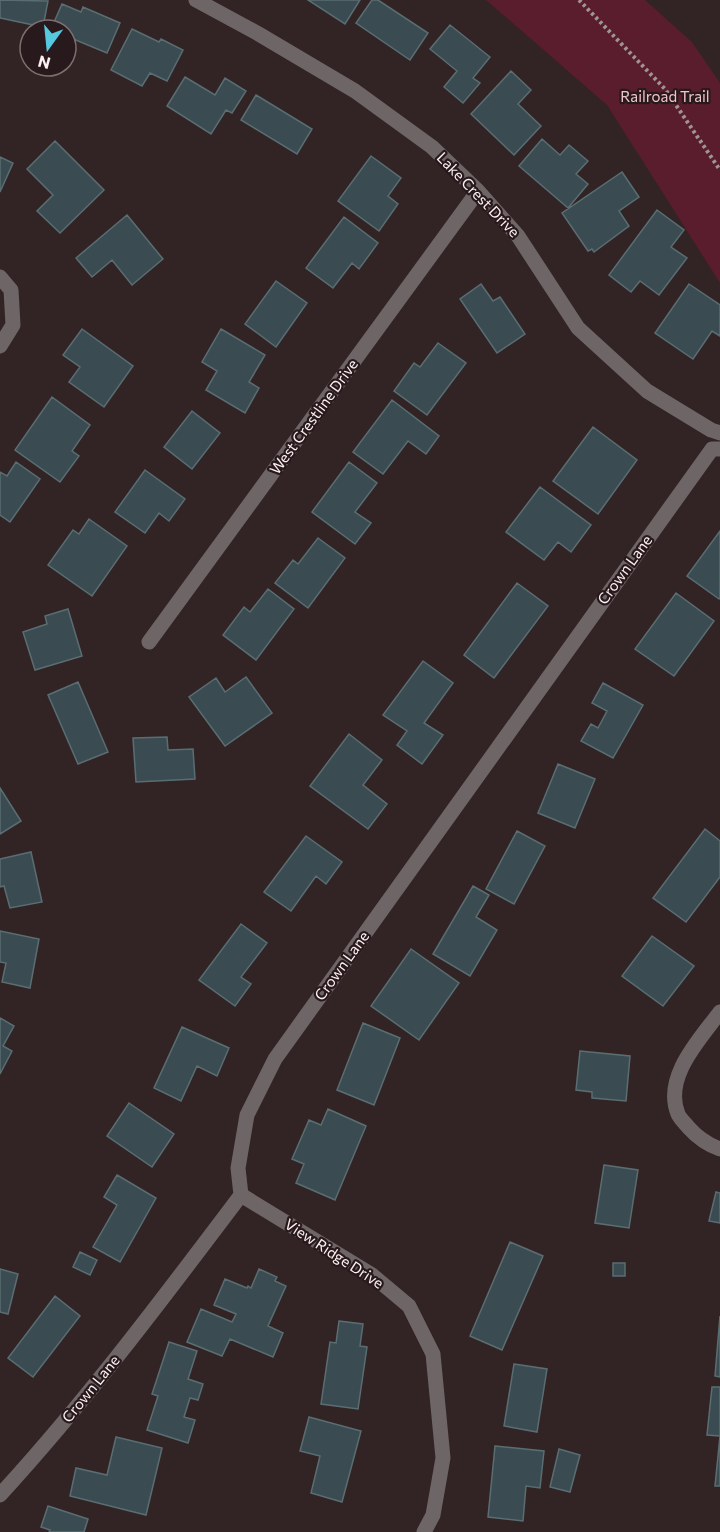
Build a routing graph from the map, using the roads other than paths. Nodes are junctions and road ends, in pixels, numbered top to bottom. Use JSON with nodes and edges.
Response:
{"nodes":[{"id":1,"x":196,"y":0,"type":"edge"},
{"id":2,"x":478,"y":191,"type":"junction"},
{"id":3,"x":0,"y":277,"type":"edge"},
{"id":4,"x":0,"y":346,"type":"edge"},
{"id":5,"x":720,"y":433,"type":"edge"},
{"id":6,"x":720,"y":449,"type":"edge"},
{"id":7,"x":149,"y":642,"type":"dead end"},
{"id":8,"x":720,"y":1012,"type":"edge"},
{"id":9,"x":720,"y":1149,"type":"edge"},
{"id":10,"x":241,"y":1195,"type":"junction"},
{"id":11,"x":0,"y":1495,"type":"edge"},
{"id":12,"x":424,"y":1532,"type":"edge"}],
"edges":[{"from":1,"to":2,"type":"street","name":"Lake Crest Drive"},
{"from":2,"to":5,"type":"street","name":"Lake Crest Drive"},
{"from":2,"to":7,"type":"street","name":"West Crestline Drive"},
{"from":3,"to":4,"type":"street"},
{"from":6,"to":10,"type":"street","name":"Crown Lane"},
{"from":8,"to":9,"type":"street"},
{"from":10,"to":11,"type":"street","name":"Crown Lane"},
{"from":10,"to":12,"type":"street","name":"View Ridge Drive"}]}
